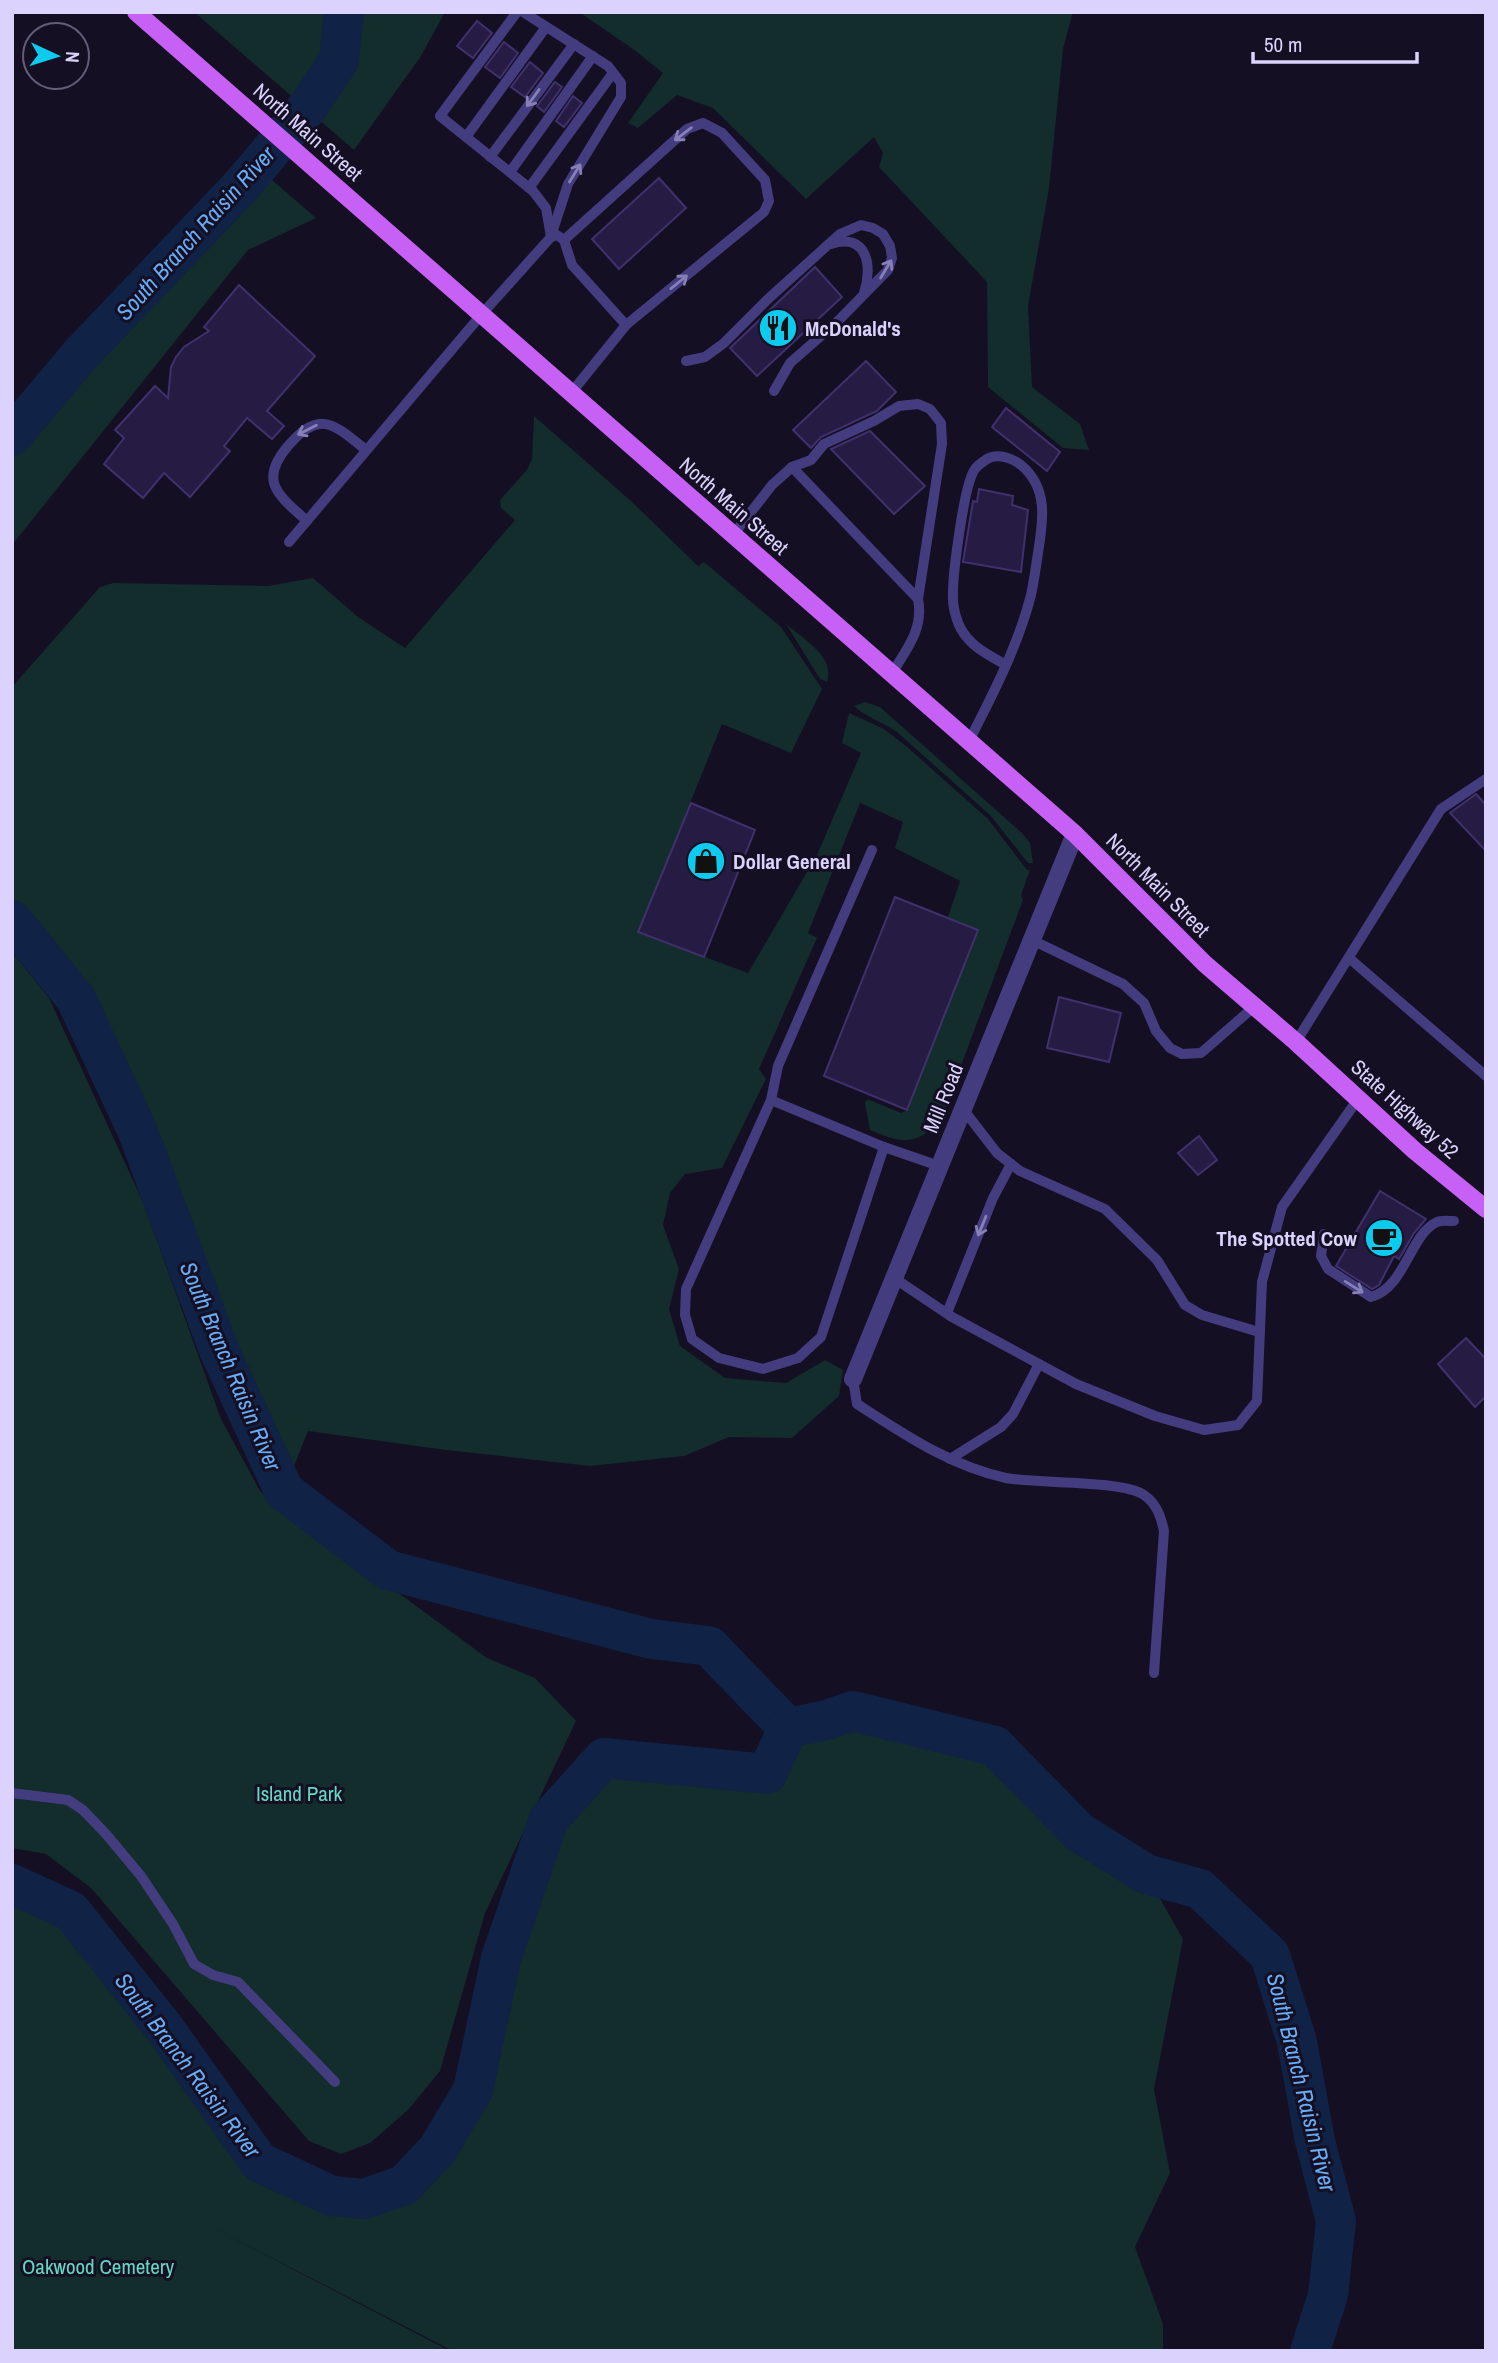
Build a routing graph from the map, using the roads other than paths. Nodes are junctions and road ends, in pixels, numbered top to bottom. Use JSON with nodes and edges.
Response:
{"nodes":[{"id":1,"x":135,"y":12,"type":"edge"},
{"id":2,"x":517,"y":12,"type":"edge"},
{"id":3,"x":523,"y":12,"type":"edge"},
{"id":4,"x":546,"y":27,"type":"junction"},
{"id":5,"x":574,"y":44,"type":"junction"},
{"id":6,"x":593,"y":56,"type":"junction"},
{"id":7,"x":613,"y":73,"type":"junction"},
{"id":8,"x":466,"y":137,"type":"junction"},
{"id":9,"x":491,"y":156,"type":"junction"},
{"id":10,"x":510,"y":172,"type":"junction"},
{"id":11,"x":529,"y":188,"type":"junction"},
{"id":12,"x":551,"y":237,"type":"junction"},
{"id":13,"x":564,"y":240,"type":"junction"},
{"id":14,"x":827,"y":246,"type":"junction"},
{"id":15,"x":863,"y":296,"type":"junction"},
{"id":16,"x":481,"y":315,"type":"junction"},
{"id":17,"x":626,"y":325,"type":"junction"},
{"id":18,"x":686,"y":361,"type":"dead end"},
{"id":19,"x":774,"y":391,"type":"dead end"},
{"id":20,"x":571,"y":393,"type":"junction"},
{"id":21,"x":366,"y":450,"type":"junction"},
{"id":22,"x":792,"y":467,"type":"junction"},
{"id":23,"x":307,"y":521,"type":"junction"},
{"id":24,"x":733,"y":535,"type":"junction"},
{"id":25,"x":289,"y":542,"type":"dead end"},
{"id":26,"x":918,"y":598,"type":"junction"},
{"id":27,"x":1006,"y":665,"type":"junction"},
{"id":28,"x":892,"y":673,"type":"junction"},
{"id":29,"x":969,"y":741,"type":"junction"},
{"id":30,"x":1486,"y":779,"type":"edge"},
{"id":31,"x":1075,"y":834,"type":"junction"},
{"id":32,"x":872,"y":850,"type":"dead end"},
{"id":33,"x":1032,"y":940,"type":"junction"},
{"id":34,"x":1349,"y":957,"type":"junction"},
{"id":35,"x":1255,"y":1006,"type":"junction"},
{"id":36,"x":1296,"y":1042,"type":"junction"},
{"id":37,"x":1486,"y":1076,"type":"edge"},
{"id":38,"x":1359,"y":1099,"type":"junction"},
{"id":39,"x":771,"y":1100,"type":"junction"},
{"id":40,"x":963,"y":1109,"type":"junction"},
{"id":41,"x":884,"y":1147,"type":"junction"},
{"id":42,"x":1011,"y":1164,"type":"junction"},
{"id":43,"x":939,"y":1166,"type":"junction"},
{"id":44,"x":1486,"y":1209,"type":"edge"},
{"id":45,"x":1454,"y":1221,"type":"dead end"},
{"id":46,"x":1324,"y":1234,"type":"dead end"},
{"id":47,"x":894,"y":1278,"type":"junction"},
{"id":48,"x":947,"y":1313,"type":"junction"},
{"id":49,"x":1259,"y":1332,"type":"junction"},
{"id":50,"x":1039,"y":1364,"type":"junction"},
{"id":51,"x":853,"y":1379,"type":"joint"},
{"id":52,"x":950,"y":1459,"type":"junction"},
{"id":53,"x":1154,"y":1673,"type":"dead end"},
{"id":54,"x":12,"y":1793,"type":"edge"},
{"id":55,"x":335,"y":2082,"type":"dead end"}],
"edges":[{"from":1,"to":16,"type":"main road","name":"North Main Street"},
{"from":2,"to":8,"type":"lane"},
{"from":3,"to":4,"type":"lane"},
{"from":4,"to":5,"type":"lane"},
{"from":4,"to":8,"type":"lane"},
{"from":5,"to":6,"type":"lane"},
{"from":5,"to":9,"type":"lane","one_way":true},
{"from":6,"to":7,"type":"lane"},
{"from":6,"to":10,"type":"lane"},
{"from":7,"to":11,"type":"lane"},
{"from":12,"to":7,"type":"lane","one_way":true},
{"from":8,"to":9,"type":"lane"},
{"from":9,"to":10,"type":"lane"},
{"from":10,"to":11,"type":"lane"},
{"from":11,"to":12,"type":"lane"},
{"from":12,"to":13,"type":"lane"},
{"from":12,"to":16,"type":"lane"},
{"from":13,"to":17,"type":"lane"},
{"from":17,"to":13,"type":"lane","one_way":true},
{"from":14,"to":15,"type":"lane"},
{"from":15,"to":14,"type":"lane","one_way":true},
{"from":14,"to":18,"type":"lane"},
{"from":15,"to":19,"type":"lane"},
{"from":16,"to":20,"type":"main road","name":"North Main Street"},
{"from":16,"to":21,"type":"lane"},
{"from":17,"to":20,"type":"lane"},
{"from":20,"to":24,"type":"main road","name":"North Main Street"},
{"from":21,"to":23,"type":"lane"},
{"from":21,"to":23,"type":"lane","one_way":true},
{"from":22,"to":24,"type":"lane"},
{"from":22,"to":26,"type":"lane"},
{"from":22,"to":26,"type":"lane"},
{"from":23,"to":25,"type":"lane"},
{"from":24,"to":28,"type":"main road","name":"North Main Street"},
{"from":26,"to":28,"type":"lane"},
{"from":27,"to":27,"type":"lane"},
{"from":27,"to":29,"type":"lane"},
{"from":28,"to":29,"type":"main road","name":"North Main Street"},
{"from":29,"to":31,"type":"main road","name":"North Main Street"},
{"from":30,"to":34,"type":"lane"},
{"from":31,"to":33,"type":"street","name":"Mill Road"},
{"from":31,"to":35,"type":"main road","name":"North Main Street"},
{"from":32,"to":39,"type":"lane"},
{"from":33,"to":35,"type":"lane"},
{"from":33,"to":40,"type":"street","name":"Mill Road"},
{"from":34,"to":36,"type":"lane"},
{"from":34,"to":37,"type":"lane"},
{"from":35,"to":36,"type":"main road","name":"North Main Street"},
{"from":36,"to":38,"type":"main road","name":"State Highway 52"},
{"from":38,"to":44,"type":"main road","name":"State Highway 52"},
{"from":38,"to":49,"type":"lane"},
{"from":39,"to":41,"type":"lane"},
{"from":39,"to":41,"type":"lane"},
{"from":40,"to":42,"type":"lane"},
{"from":40,"to":43,"type":"street","name":"Mill Road"},
{"from":41,"to":43,"type":"lane"},
{"from":42,"to":48,"type":"lane","one_way":true},
{"from":42,"to":49,"type":"lane"},
{"from":43,"to":47,"type":"street","name":"Mill Road"},
{"from":46,"to":45,"type":"lane","one_way":true},
{"from":47,"to":48,"type":"lane"},
{"from":47,"to":51,"type":"street","name":"Mill Road"},
{"from":48,"to":50,"type":"lane"},
{"from":49,"to":50,"type":"lane"},
{"from":50,"to":52,"type":"lane"},
{"from":51,"to":52,"type":"lane"},
{"from":52,"to":53,"type":"lane"},
{"from":54,"to":55,"type":"lane"}]}
